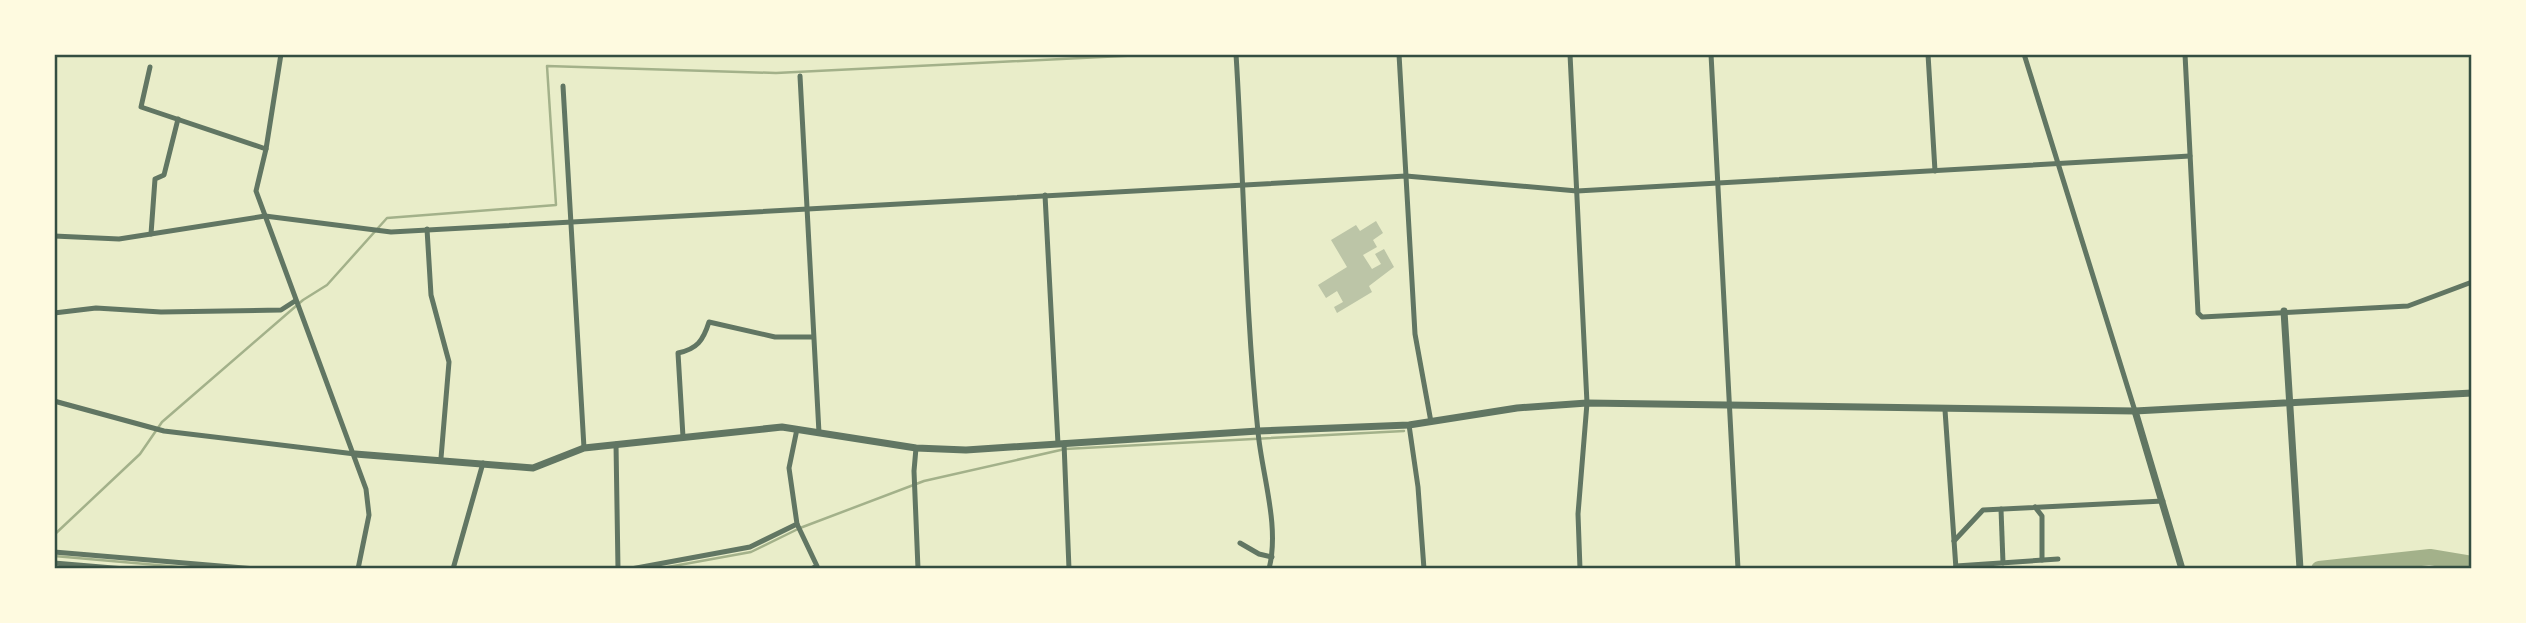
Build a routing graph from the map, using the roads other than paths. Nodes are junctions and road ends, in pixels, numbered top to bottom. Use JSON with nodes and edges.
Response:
{"nodes":[{"id":1,"x":281,"y":54,"type":"edge"},
{"id":2,"x":1236,"y":54,"type":"edge"},
{"id":3,"x":1399,"y":54,"type":"edge"},
{"id":4,"x":1570,"y":54,"type":"edge"},
{"id":5,"x":1711,"y":54,"type":"edge"},
{"id":6,"x":1928,"y":54,"type":"edge"},
{"id":7,"x":2024,"y":54,"type":"edge"},
{"id":8,"x":2185,"y":54,"type":"edge"},
{"id":9,"x":150,"y":67,"type":"dead end"},
{"id":10,"x":800,"y":76,"type":"dead end"},
{"id":11,"x":563,"y":86,"type":"dead end"},
{"id":12,"x":178,"y":119,"type":"junction"},
{"id":13,"x":266,"y":149,"type":"junction"},
{"id":14,"x":2190,"y":156,"type":"junction"},
{"id":15,"x":2059,"y":164,"type":"junction"},
{"id":16,"x":1935,"y":171,"type":"junction"},
{"id":17,"x":1406,"y":176,"type":"junction"},
{"id":18,"x":1244,"y":183,"type":"junction"},
{"id":19,"x":1718,"y":183,"type":"junction"},
{"id":20,"x":1577,"y":191,"type":"junction"},
{"id":21,"x":1045,"y":195,"type":"junction"},
{"id":22,"x":806,"y":208,"type":"junction"},
{"id":23,"x":265,"y":216,"type":"junction"},
{"id":24,"x":570,"y":221,"type":"junction"},
{"id":25,"x":427,"y":229,"type":"junction"},
{"id":26,"x":152,"y":234,"type":"junction"},
{"id":27,"x":54,"y":236,"type":"edge"},
{"id":28,"x":2472,"y":282,"type":"edge"},
{"id":29,"x":295,"y":302,"type":"junction"},
{"id":30,"x":2284,"y":311,"type":"junction"},
{"id":31,"x":54,"y":313,"type":"edge"},
{"id":32,"x":813,"y":338,"type":"junction"},
{"id":33,"x":2472,"y":393,"type":"edge"},
{"id":34,"x":54,"y":401,"type":"edge"},
{"id":35,"x":1587,"y":403,"type":"junction"},
{"id":36,"x":2290,"y":403,"type":"junction"},
{"id":37,"x":1731,"y":406,"type":"junction"},
{"id":38,"x":1945,"y":410,"type":"junction"},
{"id":39,"x":2135,"y":411,"type":"junction"},
{"id":40,"x":1431,"y":422,"type":"junction"},
{"id":41,"x":1409,"y":425,"type":"junction"},
{"id":42,"x":797,"y":429,"type":"junction"},
{"id":43,"x":1258,"y":431,"type":"junction"},
{"id":44,"x":819,"y":433,"type":"junction"},
{"id":45,"x":683,"y":437,"type":"junction"},
{"id":46,"x":616,"y":444,"type":"junction"},
{"id":47,"x":1062,"y":444,"type":"junction"},
{"id":48,"x":916,"y":447,"type":"junction"},
{"id":49,"x":584,"y":449,"type":"junction"},
{"id":50,"x":355,"y":454,"type":"junction"},
{"id":51,"x":440,"y":458,"type":"junction"},
{"id":52,"x":484,"y":463,"type":"junction"},
{"id":53,"x":2163,"y":501,"type":"junction"},
{"id":54,"x":2035,"y":507,"type":"junction"},
{"id":55,"x":2001,"y":509,"type":"junction"},
{"id":56,"x":797,"y":524,"type":"junction"},
{"id":57,"x":1954,"y":541,"type":"junction"},
{"id":58,"x":1240,"y":543,"type":"dead end"},
{"id":59,"x":54,"y":552,"type":"edge"},
{"id":60,"x":1272,"y":557,"type":"junction"},
{"id":61,"x":2058,"y":559,"type":"dead end"},
{"id":62,"x":2042,"y":560,"type":"junction"},
{"id":63,"x":54,"y":563,"type":"edge"},
{"id":64,"x":2003,"y":563,"type":"junction"},
{"id":65,"x":2300,"y":565,"type":"edge"},
{"id":66,"x":1956,"y":567,"type":"edge"},
{"id":67,"x":125,"y":569,"type":"edge"},
{"id":68,"x":256,"y":569,"type":"edge"},
{"id":69,"x":358,"y":569,"type":"edge"},
{"id":70,"x":453,"y":569,"type":"edge"},
{"id":71,"x":618,"y":569,"type":"edge"},
{"id":72,"x":631,"y":569,"type":"edge"},
{"id":73,"x":811,"y":569,"type":"edge"},
{"id":74,"x":918,"y":569,"type":"edge"},
{"id":75,"x":1069,"y":569,"type":"edge"},
{"id":76,"x":1269,"y":569,"type":"edge"},
{"id":77,"x":1424,"y":569,"type":"edge"},
{"id":78,"x":1580,"y":569,"type":"edge"},
{"id":79,"x":1738,"y":569,"type":"edge"},
{"id":80,"x":2182,"y":569,"type":"edge"}],
"edges":[{"from":1,"to":13,"type":"street"},
{"from":2,"to":18,"type":"street"},
{"from":3,"to":17,"type":"street"},
{"from":4,"to":20,"type":"street"},
{"from":5,"to":19,"type":"street"},
{"from":6,"to":16,"type":"street"},
{"from":7,"to":15,"type":"street"},
{"from":8,"to":14,"type":"street"},
{"from":9,"to":12,"type":"street"},
{"from":10,"to":22,"type":"street"},
{"from":11,"to":24,"type":"street"},
{"from":12,"to":13,"type":"street"},
{"from":12,"to":26,"type":"street"},
{"from":13,"to":23,"type":"street"},
{"from":14,"to":15,"type":"street"},
{"from":14,"to":30,"type":"street"},
{"from":15,"to":16,"type":"street"},
{"from":15,"to":39,"type":"street"},
{"from":16,"to":19,"type":"street"},
{"from":17,"to":18,"type":"street"},
{"from":17,"to":20,"type":"street"},
{"from":17,"to":40,"type":"street"},
{"from":18,"to":21,"type":"street"},
{"from":18,"to":43,"type":"street"},
{"from":19,"to":20,"type":"street"},
{"from":19,"to":37,"type":"street"},
{"from":20,"to":35,"type":"street"},
{"from":21,"to":22,"type":"street"},
{"from":21,"to":47,"type":"street"},
{"from":22,"to":24,"type":"street"},
{"from":22,"to":32,"type":"street"},
{"from":23,"to":25,"type":"street"},
{"from":23,"to":26,"type":"street"},
{"from":23,"to":29,"type":"street"},
{"from":24,"to":25,"type":"street"},
{"from":24,"to":49,"type":"street"},
{"from":25,"to":51,"type":"street"},
{"from":26,"to":27,"type":"street"},
{"from":28,"to":30,"type":"street"},
{"from":29,"to":31,"type":"street"},
{"from":29,"to":50,"type":"street"},
{"from":30,"to":36,"type":"street"},
{"from":32,"to":44,"type":"street"},
{"from":32,"to":45,"type":"street"},
{"from":33,"to":36,"type":"street"},
{"from":34,"to":50,"type":"street"},
{"from":35,"to":37,"type":"street"},
{"from":35,"to":40,"type":"street"},
{"from":35,"to":78,"type":"street"},
{"from":36,"to":39,"type":"street"},
{"from":36,"to":65,"type":"street"},
{"from":37,"to":38,"type":"street"},
{"from":37,"to":79,"type":"street"},
{"from":38,"to":39,"type":"street"},
{"from":38,"to":57,"type":"street"},
{"from":39,"to":53,"type":"street"},
{"from":40,"to":41,"type":"street"},
{"from":41,"to":43,"type":"street"},
{"from":41,"to":77,"type":"street"},
{"from":42,"to":44,"type":"street"},
{"from":42,"to":45,"type":"street"},
{"from":42,"to":56,"type":"street"},
{"from":43,"to":47,"type":"street"},
{"from":43,"to":60,"type":"street"},
{"from":44,"to":48,"type":"street"},
{"from":45,"to":46,"type":"street"},
{"from":46,"to":49,"type":"street"},
{"from":46,"to":71,"type":"street"},
{"from":47,"to":48,"type":"street"},
{"from":47,"to":75,"type":"street"},
{"from":48,"to":74,"type":"street"},
{"from":49,"to":52,"type":"street"},
{"from":50,"to":51,"type":"street"},
{"from":50,"to":69,"type":"street"},
{"from":51,"to":52,"type":"street"},
{"from":52,"to":70,"type":"street"},
{"from":53,"to":54,"type":"street"},
{"from":53,"to":80,"type":"street"},
{"from":54,"to":55,"type":"street"},
{"from":54,"to":62,"type":"street"},
{"from":55,"to":57,"type":"street"},
{"from":55,"to":64,"type":"street"},
{"from":56,"to":72,"type":"street"},
{"from":56,"to":73,"type":"street"},
{"from":57,"to":66,"type":"street"},
{"from":58,"to":60,"type":"street"},
{"from":59,"to":68,"type":"street"},
{"from":60,"to":76,"type":"street"},
{"from":61,"to":62,"type":"street"},
{"from":62,"to":64,"type":"street"},
{"from":63,"to":67,"type":"street"},
{"from":64,"to":66,"type":"street"}]}
